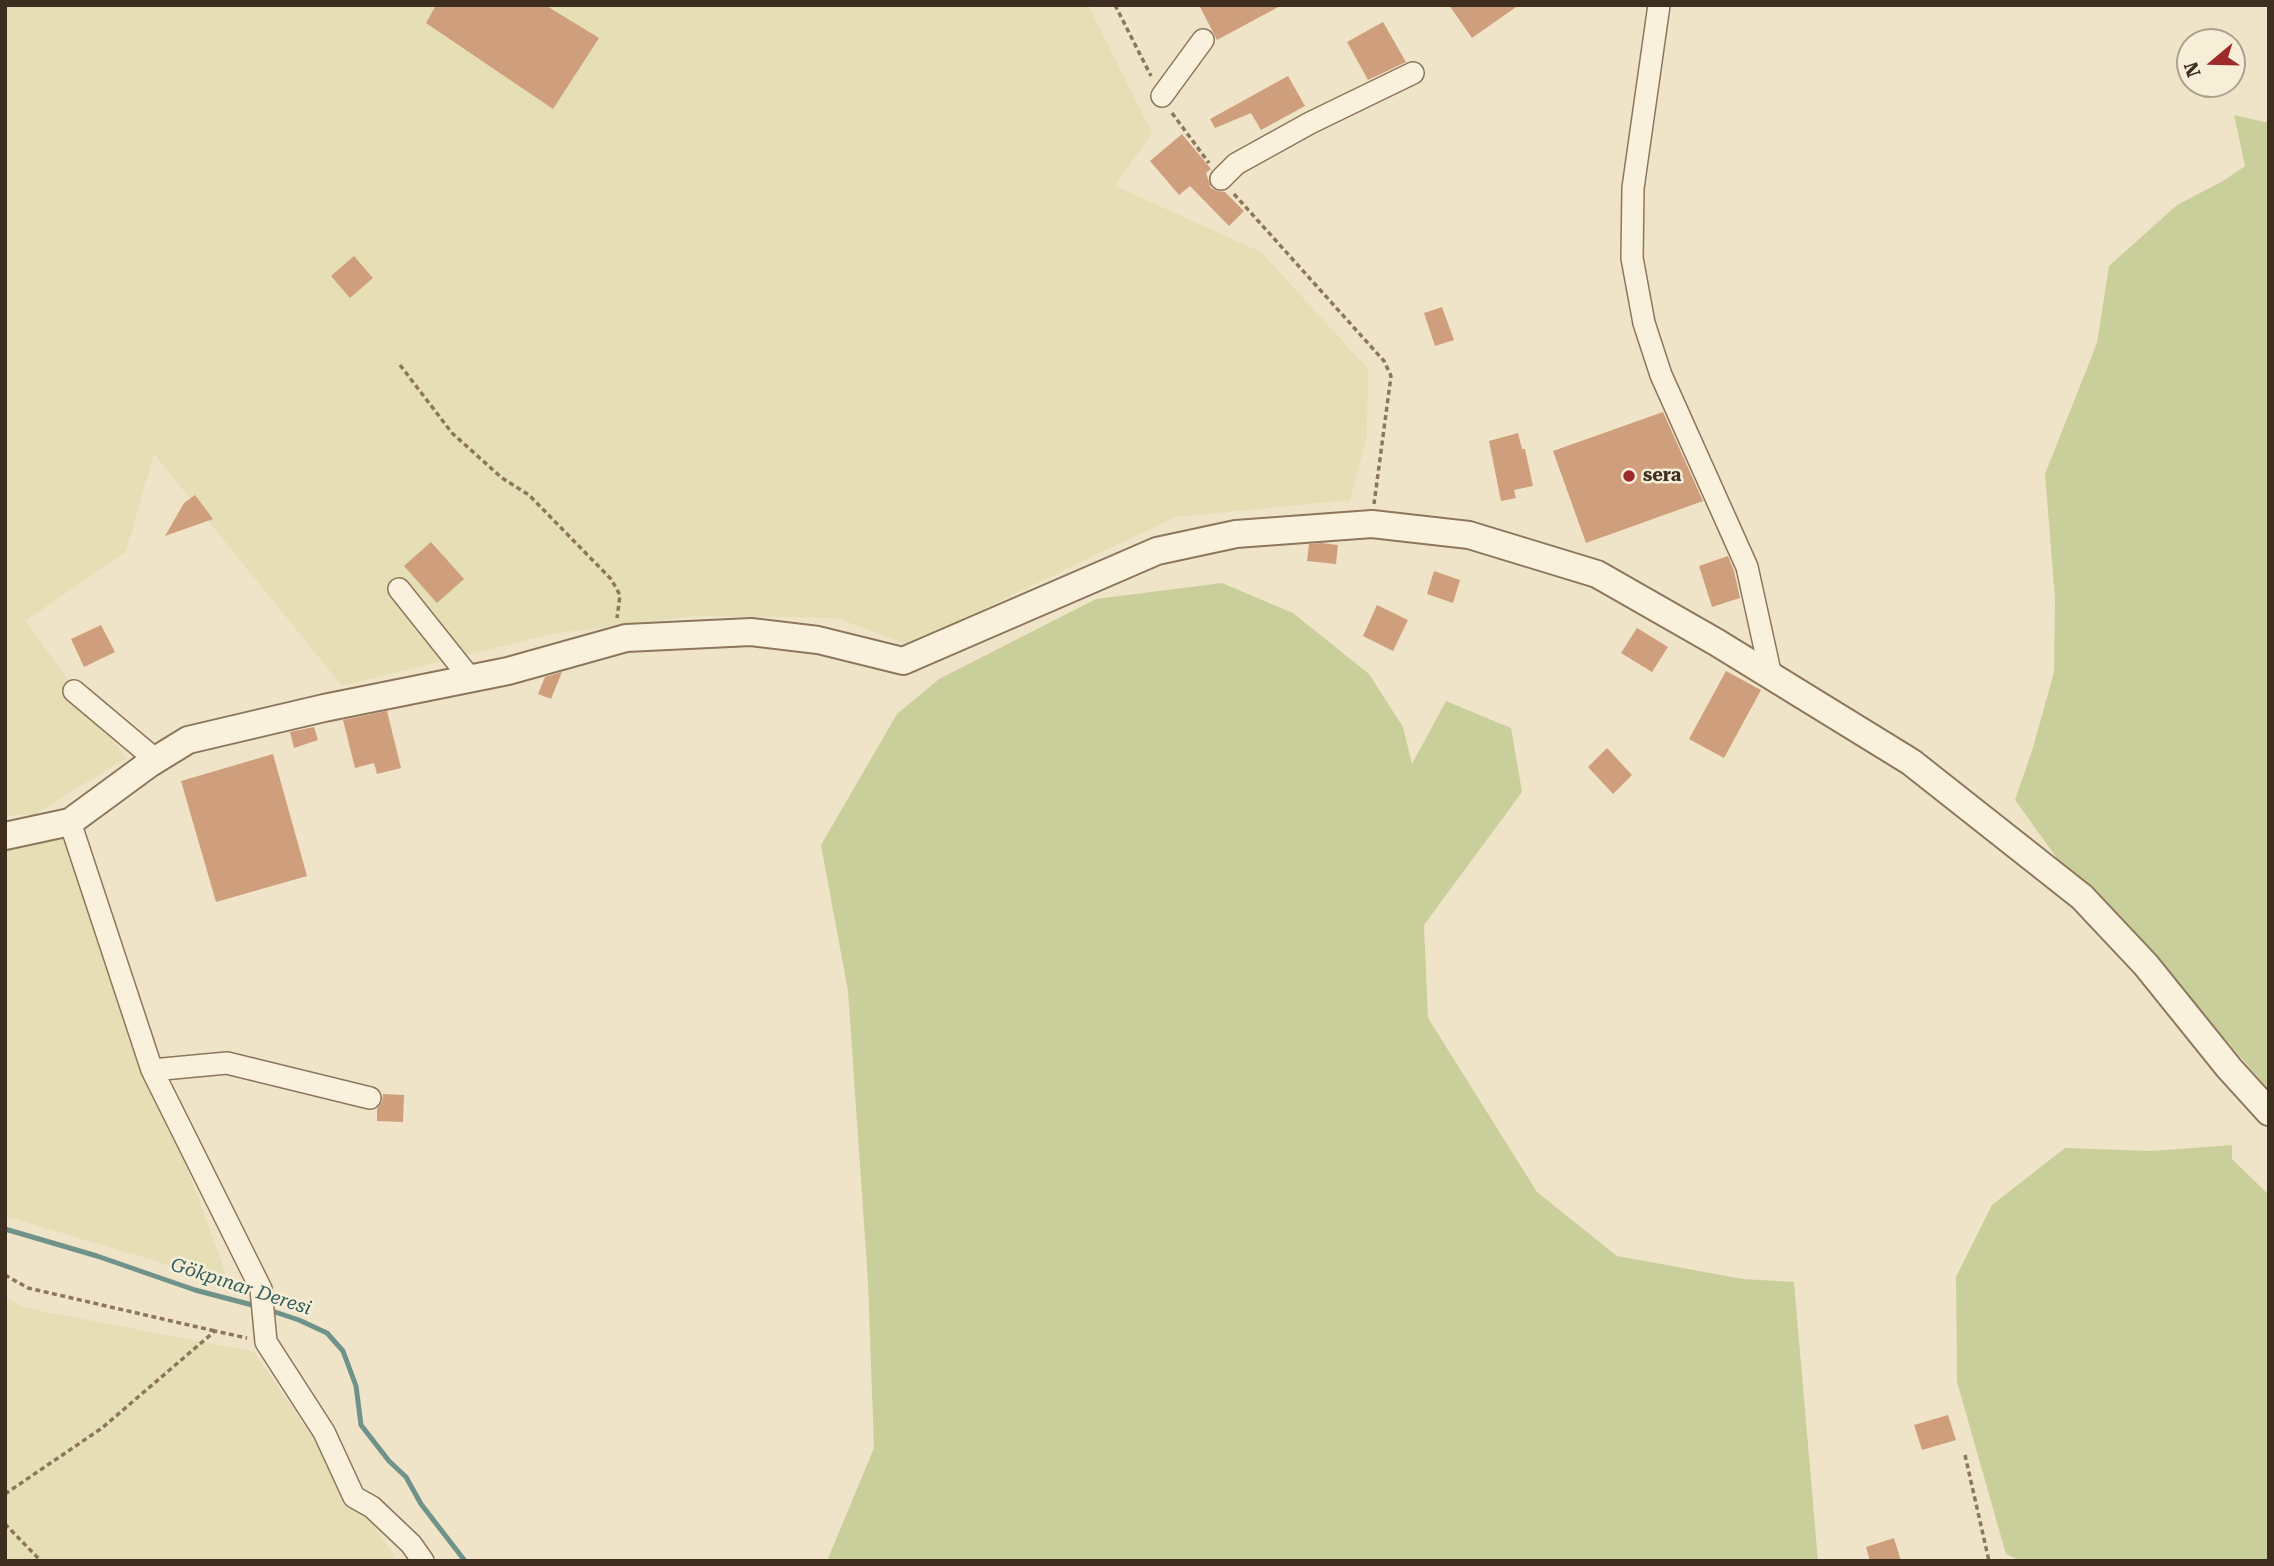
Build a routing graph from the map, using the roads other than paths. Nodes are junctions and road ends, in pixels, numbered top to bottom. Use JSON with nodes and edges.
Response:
{"nodes":[{"id":1,"x":1659,"y":5,"type":"edge"},
{"id":2,"x":1203,"y":40,"type":"dead end"},
{"id":3,"x":1413,"y":73,"type":"dead end"},
{"id":4,"x":1162,"y":96,"type":"road end"},
{"id":5,"x":1221,"y":179,"type":"road end"},
{"id":6,"x":400,"y":589,"type":"dead end"},
{"id":7,"x":1771,"y":676,"type":"junction"},
{"id":8,"x":470,"y":678,"type":"junction"},
{"id":9,"x":74,"y":691,"type":"dead end"},
{"id":10,"x":156,"y":760,"type":"junction"},
{"id":11,"x":70,"y":822,"type":"junction"},
{"id":12,"x":5,"y":836,"type":"edge"},
{"id":13,"x":152,"y":1070,"type":"junction"},
{"id":14,"x":370,"y":1097,"type":"dead end"},
{"id":15,"x":2269,"y":1112,"type":"edge"},
{"id":16,"x":423,"y":1561,"type":"edge"}],
"edges":[{"from":1,"to":7,"type":"street"},
{"from":2,"to":4,"type":"street"},
{"from":3,"to":5,"type":"street"},
{"from":6,"to":8,"type":"street"},
{"from":7,"to":8,"type":"street"},
{"from":7,"to":15,"type":"street"},
{"from":8,"to":10,"type":"street"},
{"from":9,"to":10,"type":"street"},
{"from":10,"to":11,"type":"street"},
{"from":11,"to":12,"type":"street"},
{"from":11,"to":13,"type":"street"},
{"from":13,"to":14,"type":"street"},
{"from":13,"to":16,"type":"street"}]}
